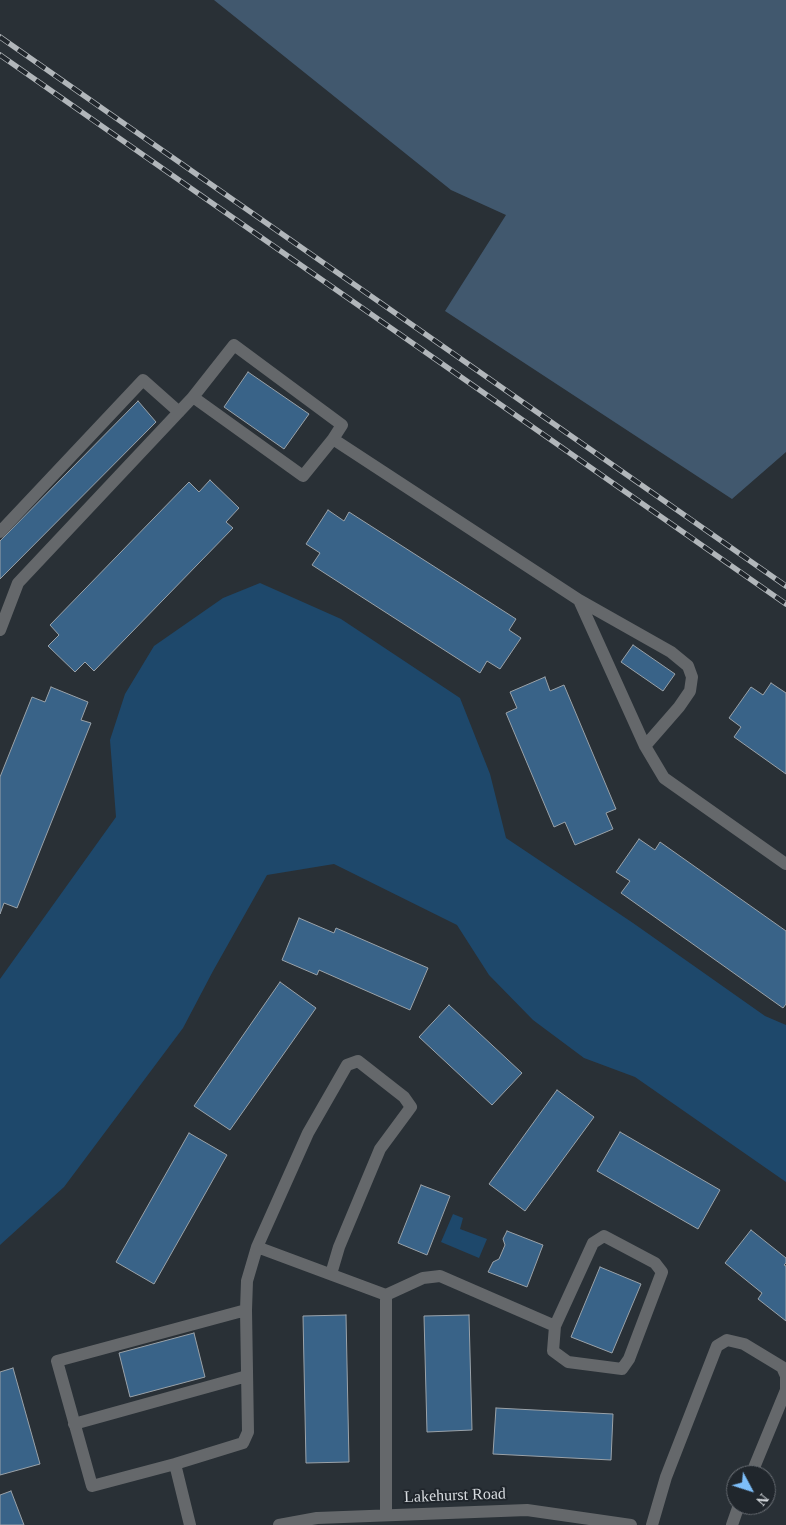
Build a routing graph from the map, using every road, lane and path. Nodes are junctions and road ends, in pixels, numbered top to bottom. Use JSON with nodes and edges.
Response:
{"nodes":[{"id":1,"x":193,"y":397,"type":"junction"},
{"id":2,"x":179,"y":412,"type":"junction"},
{"id":3,"x":332,"y":438,"type":"junction"},
{"id":4,"x":0,"y":532,"type":"edge"},
{"id":5,"x":579,"y":600,"type":"junction"},
{"id":6,"x":3,"y":610,"type":"edge"},
{"id":7,"x":0,"y":630,"type":"edge"},
{"id":8,"x":644,"y":746,"type":"junction"},
{"id":9,"x":786,"y":864,"type":"edge"},
{"id":10,"x":257,"y":1248,"type":"junction"},
{"id":11,"x":331,"y":1274,"type":"junction"},
{"id":12,"x":386,"y":1295,"type":"junction"},
{"id":13,"x":246,"y":1310,"type":"junction"},
{"id":14,"x":556,"y":1326,"type":"junction"},
{"id":15,"x":247,"y":1376,"type":"junction"},
{"id":16,"x":74,"y":1424,"type":"junction"},
{"id":17,"x":175,"y":1464,"type":"junction"},
{"id":18,"x":755,"y":1465,"type":"edge"},
{"id":19,"x":386,"y":1514,"type":"junction"},
{"id":20,"x":439,"y":1519,"type":"edge"},
{"id":21,"x":190,"y":1525,"type":"edge"},
{"id":22,"x":278,"y":1525,"type":"edge"},
{"id":23,"x":632,"y":1525,"type":"edge"},
{"id":24,"x":652,"y":1525,"type":"edge"}],
"edges":[{"from":1,"to":2,"type":"street"},
{"from":1,"to":3,"type":"street"},
{"from":1,"to":3,"type":"street"},
{"from":2,"to":4,"type":"street"},
{"from":2,"to":6,"type":"street"},
{"from":3,"to":5,"type":"street"},
{"from":5,"to":8,"type":"street"},
{"from":5,"to":8,"type":"street"},
{"from":6,"to":7,"type":"street"},
{"from":8,"to":9,"type":"street"},
{"from":10,"to":11,"type":"street"},
{"from":10,"to":11,"type":"street"},
{"from":10,"to":13,"type":"street"},
{"from":11,"to":12,"type":"street"},
{"from":12,"to":14,"type":"street"},
{"from":12,"to":19,"type":"street"},
{"from":13,"to":15,"type":"street"},
{"from":13,"to":16,"type":"street"},
{"from":14,"to":14,"type":"street"},
{"from":15,"to":16,"type":"street"},
{"from":15,"to":17,"type":"street"},
{"from":16,"to":17,"type":"street"},
{"from":17,"to":21,"type":"street"},
{"from":18,"to":24,"type":"street"},
{"from":19,"to":20,"type":"street","name":"Lakehurst Road"},
{"from":19,"to":22,"type":"street","name":"Lakehurst Road"},
{"from":20,"to":23,"type":"street","name":"Lakehurst Road"}]}
